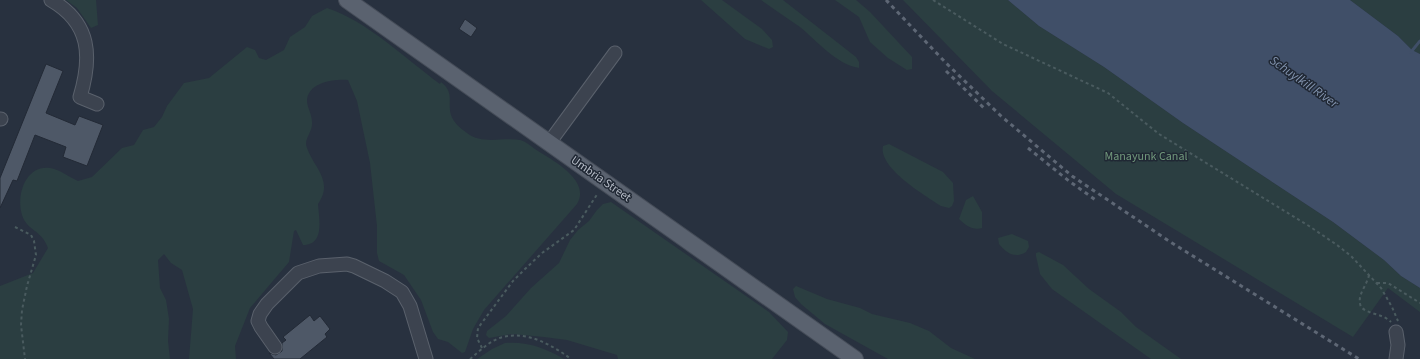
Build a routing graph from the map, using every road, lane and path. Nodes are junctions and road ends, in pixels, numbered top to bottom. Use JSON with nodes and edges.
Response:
{"nodes":[{"id":1,"x":51,"y":0,"type":"edge"},
{"id":2,"x":347,"y":0,"type":"edge"},
{"id":3,"x":933,"y":0,"type":"edge"},
{"id":4,"x":615,"y":53,"type":"dead end"},
{"id":5,"x":97,"y":104,"type":"dead end"},
{"id":6,"x":549,"y":142,"type":"junction"},
{"id":7,"x":605,"y":182,"type":"junction"},
{"id":8,"x":15,"y":227,"type":"dead end"},
{"id":9,"x":1369,"y":275,"type":"junction"},
{"id":10,"x":1377,"y":284,"type":"junction"},
{"id":11,"x":1420,"y":303,"type":"edge"},
{"id":12,"x":1397,"y":329,"type":"junction"},
{"id":13,"x":274,"y":347,"type":"dead end"},
{"id":14,"x":482,"y":348,"type":"junction"},
{"id":15,"x":25,"y":359,"type":"edge"},
{"id":16,"x":426,"y":359,"type":"edge"},
{"id":17,"x":470,"y":359,"type":"edge"},
{"id":18,"x":571,"y":359,"type":"edge"},
{"id":19,"x":855,"y":359,"type":"edge"},
{"id":20,"x":1396,"y":359,"type":"edge"}],
"edges":[{"from":1,"to":5,"type":"lane"},
{"from":2,"to":6,"type":"main road","name":"Umbria Street"},
{"from":3,"to":9,"type":"path"},
{"from":4,"to":6,"type":"lane"},
{"from":6,"to":7,"type":"main road","name":"Umbria Street"},
{"from":7,"to":14,"type":"path"},
{"from":7,"to":19,"type":"main road","name":"Umbria Street"},
{"from":8,"to":15,"type":"path"},
{"from":9,"to":10,"type":"path"},
{"from":9,"to":12,"type":"path"},
{"from":10,"to":11,"type":"path"},
{"from":10,"to":12,"type":"path"},
{"from":12,"to":20,"type":"lane"},
{"from":13,"to":16,"type":"lane"},
{"from":14,"to":17,"type":"path"},
{"from":14,"to":18,"type":"path"}]}
